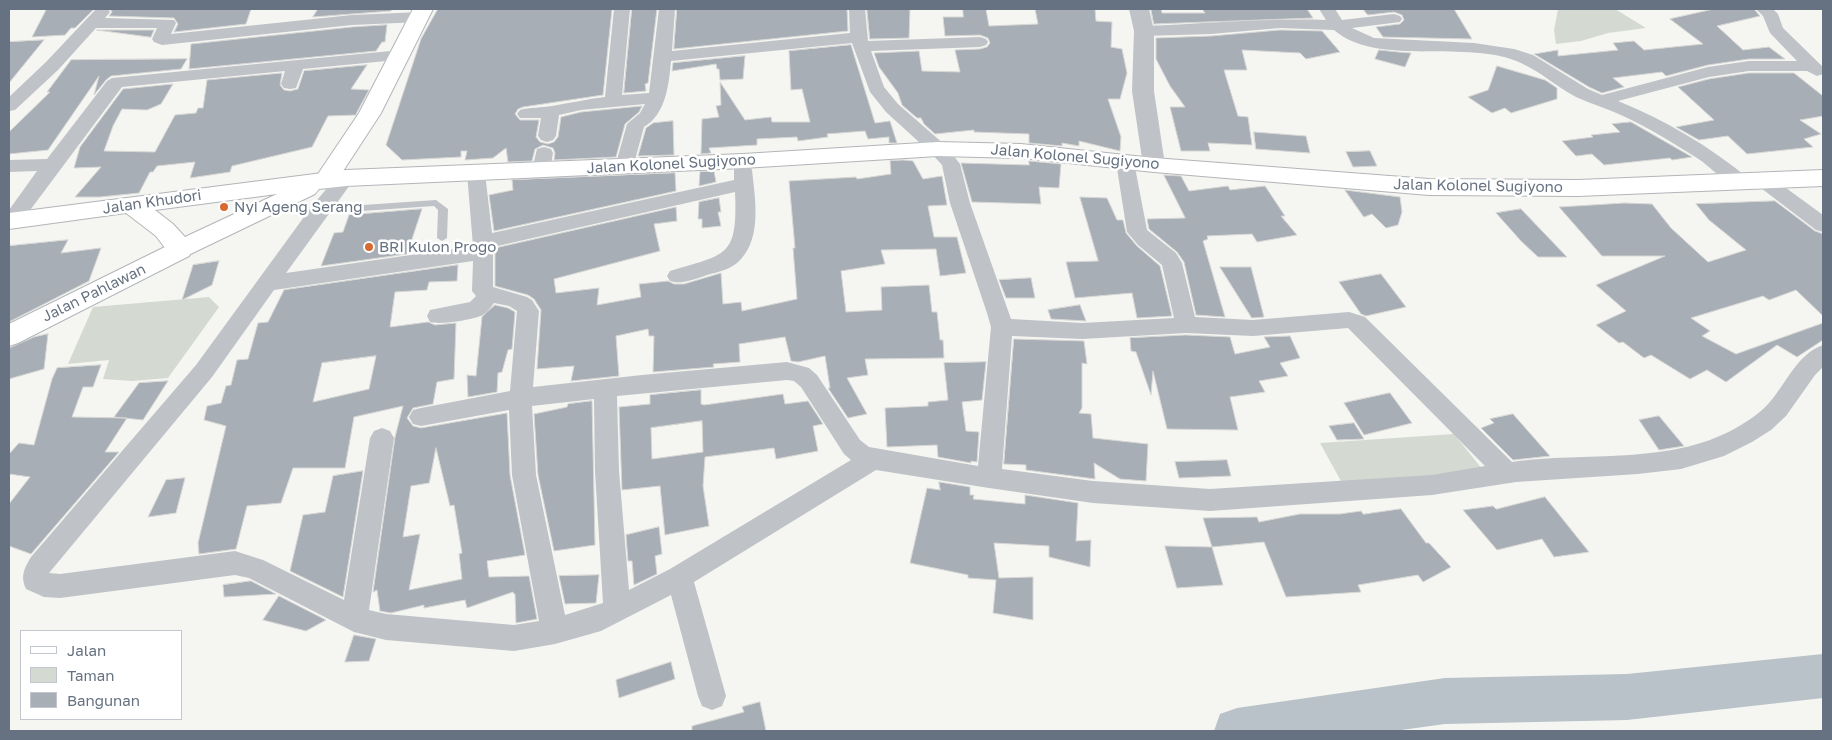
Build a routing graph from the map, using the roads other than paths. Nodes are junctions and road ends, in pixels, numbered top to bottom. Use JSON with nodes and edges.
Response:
{"nodes":[{"id":1,"x":104,"y":9,"type":"edge"},
{"id":2,"x":178,"y":9,"type":"edge"},
{"id":3,"x":306,"y":9,"type":"edge"},
{"id":4,"x":622,"y":9,"type":"edge"},
{"id":5,"x":667,"y":9,"type":"edge"},
{"id":6,"x":857,"y":9,"type":"edge"},
{"id":7,"x":1139,"y":9,"type":"edge"},
{"id":8,"x":1327,"y":9,"type":"edge"},
{"id":9,"x":1764,"y":9,"type":"edge"},
{"id":10,"x":422,"y":13,"type":"edge"},
{"id":11,"x":1394,"y":19,"type":"dead end"},
{"id":12,"x":93,"y":22,"type":"junction"},
{"id":13,"x":168,"y":22,"type":"junction"},
{"id":14,"x":299,"y":25,"type":"junction"},
{"id":15,"x":1338,"y":25,"type":"junction"},
{"id":16,"x":1144,"y":31,"type":"junction"},
{"id":17,"x":859,"y":42,"type":"junction"},
{"id":18,"x":980,"y":42,"type":"dead end"},
{"id":19,"x":400,"y":55,"type":"junction"},
{"id":20,"x":663,"y":57,"type":"junction"},
{"id":21,"x":296,"y":64,"type":"junction"},
{"id":22,"x":1817,"y":71,"type":"edge"},
{"id":23,"x":290,"y":84,"type":"dead end"},
{"id":24,"x":656,"y":97,"type":"junction"},
{"id":25,"x":1599,"y":101,"type":"junction"},
{"id":26,"x":613,"y":102,"type":"junction"},
{"id":27,"x":9,"y":106,"type":"edge"},
{"id":28,"x":551,"y":112,"type":"junction"},
{"id":29,"x":526,"y":114,"type":"dead end"},
{"id":30,"x":938,"y":149,"type":"junction"},
{"id":31,"x":544,"y":153,"type":"junction"},
{"id":32,"x":742,"y":161,"type":"junction"},
{"id":33,"x":1125,"y":162,"type":"junction"},
{"id":34,"x":52,"y":165,"type":"junction"},
{"id":35,"x":1154,"y":165,"type":"junction"},
{"id":36,"x":9,"y":166,"type":"edge"},
{"id":37,"x":624,"y":166,"type":"junction"},
{"id":38,"x":476,"y":173,"type":"junction"},
{"id":39,"x":1823,"y":178,"type":"edge"},
{"id":40,"x":336,"y":179,"type":"junction"},
{"id":41,"x":1764,"y":181,"type":"junction"},
{"id":42,"x":1741,"y":182,"type":"junction"},
{"id":43,"x":744,"y":184,"type":"junction"},
{"id":44,"x":130,"y":205,"type":"junction"},
{"id":45,"x":319,"y":212,"type":"junction"},
{"id":46,"x":10,"y":221,"type":"edge"},
{"id":47,"x":1823,"y":225,"type":"edge"},
{"id":48,"x":442,"y":238,"type":"dead end"},
{"id":49,"x":483,"y":247,"type":"junction"},
{"id":50,"x":180,"y":250,"type":"junction"},
{"id":51,"x":677,"y":276,"type":"dead end"},
{"id":52,"x":268,"y":283,"type":"junction"},
{"id":53,"x":489,"y":295,"type":"junction"},
{"id":54,"x":438,"y":316,"type":"dead end"},
{"id":55,"x":1186,"y":325,"type":"junction"},
{"id":56,"x":1002,"y":327,"type":"junction"},
{"id":57,"x":9,"y":336,"type":"edge"},
{"id":58,"x":1823,"y":354,"type":"edge"},
{"id":59,"x":605,"y":388,"type":"junction"},
{"id":60,"x":521,"y":398,"type":"junction"},
{"id":61,"x":421,"y":417,"type":"dead end"},
{"id":62,"x":382,"y":438,"type":"dead end"},
{"id":63,"x":873,"y":458,"type":"junction"},
{"id":64,"x":1508,"y":474,"type":"junction"},
{"id":65,"x":990,"y":478,"type":"junction"},
{"id":66,"x":679,"y":577,"type":"junction"},
{"id":67,"x":617,"y":610,"type":"junction"},
{"id":68,"x":354,"y":619,"type":"junction"},
{"id":69,"x":556,"y":631,"type":"junction"},
{"id":70,"x":712,"y":696,"type":"dead end"}],
"edges":[{"from":1,"to":12,"type":"street"},
{"from":2,"to":13,"type":"street"},
{"from":3,"to":14,"type":"street"},
{"from":4,"to":26,"type":"street"},
{"from":5,"to":20,"type":"street"},
{"from":6,"to":17,"type":"street"},
{"from":7,"to":16,"type":"street"},
{"from":8,"to":15,"type":"street"},
{"from":9,"to":22,"type":"street"},
{"from":10,"to":14,"type":"street"},
{"from":10,"to":19,"type":"main road"},
{"from":11,"to":15,"type":"street"},
{"from":12,"to":13,"type":"street"},
{"from":12,"to":27,"type":"street"},
{"from":13,"to":14,"type":"street"},
{"from":15,"to":16,"type":"street"},
{"from":15,"to":25,"type":"street"},
{"from":16,"to":35,"type":"street"},
{"from":17,"to":18,"type":"street"},
{"from":17,"to":20,"type":"street"},
{"from":17,"to":30,"type":"street"},
{"from":19,"to":21,"type":"street"},
{"from":19,"to":40,"type":"main road"},
{"from":20,"to":24,"type":"street"},
{"from":21,"to":23,"type":"street"},
{"from":21,"to":34,"type":"street"},
{"from":22,"to":25,"type":"street"},
{"from":24,"to":26,"type":"street"},
{"from":24,"to":37,"type":"street"},
{"from":25,"to":42,"type":"street"},
{"from":26,"to":28,"type":"street"},
{"from":28,"to":29,"type":"street"},
{"from":28,"to":31,"type":"street"},
{"from":30,"to":32,"type":"main road","name":"Jalan Kolonel Sugiyono"},
{"from":30,"to":33,"type":"main road","name":"Jalan Kolonel Sugiyono"},
{"from":30,"to":56,"type":"street"},
{"from":31,"to":37,"type":"main road","name":"Jalan Kolonel Sugiyono"},
{"from":31,"to":38,"type":"main road","name":"Jalan Kolonel Sugiyono"},
{"from":32,"to":37,"type":"main road","name":"Jalan Kolonel Sugiyono"},
{"from":32,"to":43,"type":"street"},
{"from":33,"to":35,"type":"main road","name":"Jalan Kolonel Sugiyono"},
{"from":33,"to":55,"type":"street"},
{"from":34,"to":36,"type":"street"},
{"from":34,"to":46,"type":"street"},
{"from":35,"to":42,"type":"main road","name":"Jalan Kolonel Sugiyono"},
{"from":38,"to":40,"type":"main road","name":"Jalan Kolonel Sugiyono"},
{"from":38,"to":49,"type":"street"},
{"from":39,"to":41,"type":"main road","name":"Jalan Kolonel Sugiyono"},
{"from":40,"to":44,"type":"main road","name":"Jalan Khudori"},
{"from":40,"to":45,"type":"street"},
{"from":40,"to":50,"type":"main road","name":"Jalan Pahlawan"},
{"from":41,"to":42,"type":"main road","name":"Jalan Kolonel Sugiyono"},
{"from":41,"to":47,"type":"street"},
{"from":43,"to":49,"type":"street"},
{"from":43,"to":51,"type":"street"},
{"from":44,"to":46,"type":"main road","name":"Jalan Khudori"},
{"from":44,"to":50,"type":"main road"},
{"from":45,"to":48,"type":"lane"},
{"from":45,"to":52,"type":"street"},
{"from":49,"to":52,"type":"street"},
{"from":49,"to":53,"type":"street"},
{"from":50,"to":57,"type":"main road","name":"Jalan Pahlawan"},
{"from":52,"to":68,"type":"street"},
{"from":53,"to":54,"type":"street"},
{"from":53,"to":60,"type":"street"},
{"from":55,"to":56,"type":"street"},
{"from":55,"to":64,"type":"street"},
{"from":56,"to":65,"type":"street"},
{"from":58,"to":64,"type":"street"},
{"from":59,"to":60,"type":"street"},
{"from":59,"to":63,"type":"street"},
{"from":59,"to":67,"type":"street"},
{"from":60,"to":61,"type":"street"},
{"from":60,"to":69,"type":"street"},
{"from":62,"to":68,"type":"street"},
{"from":63,"to":65,"type":"street"},
{"from":63,"to":66,"type":"street"},
{"from":64,"to":65,"type":"street"},
{"from":66,"to":67,"type":"street"},
{"from":66,"to":70,"type":"street"},
{"from":67,"to":69,"type":"street"},
{"from":68,"to":69,"type":"street"}]}
